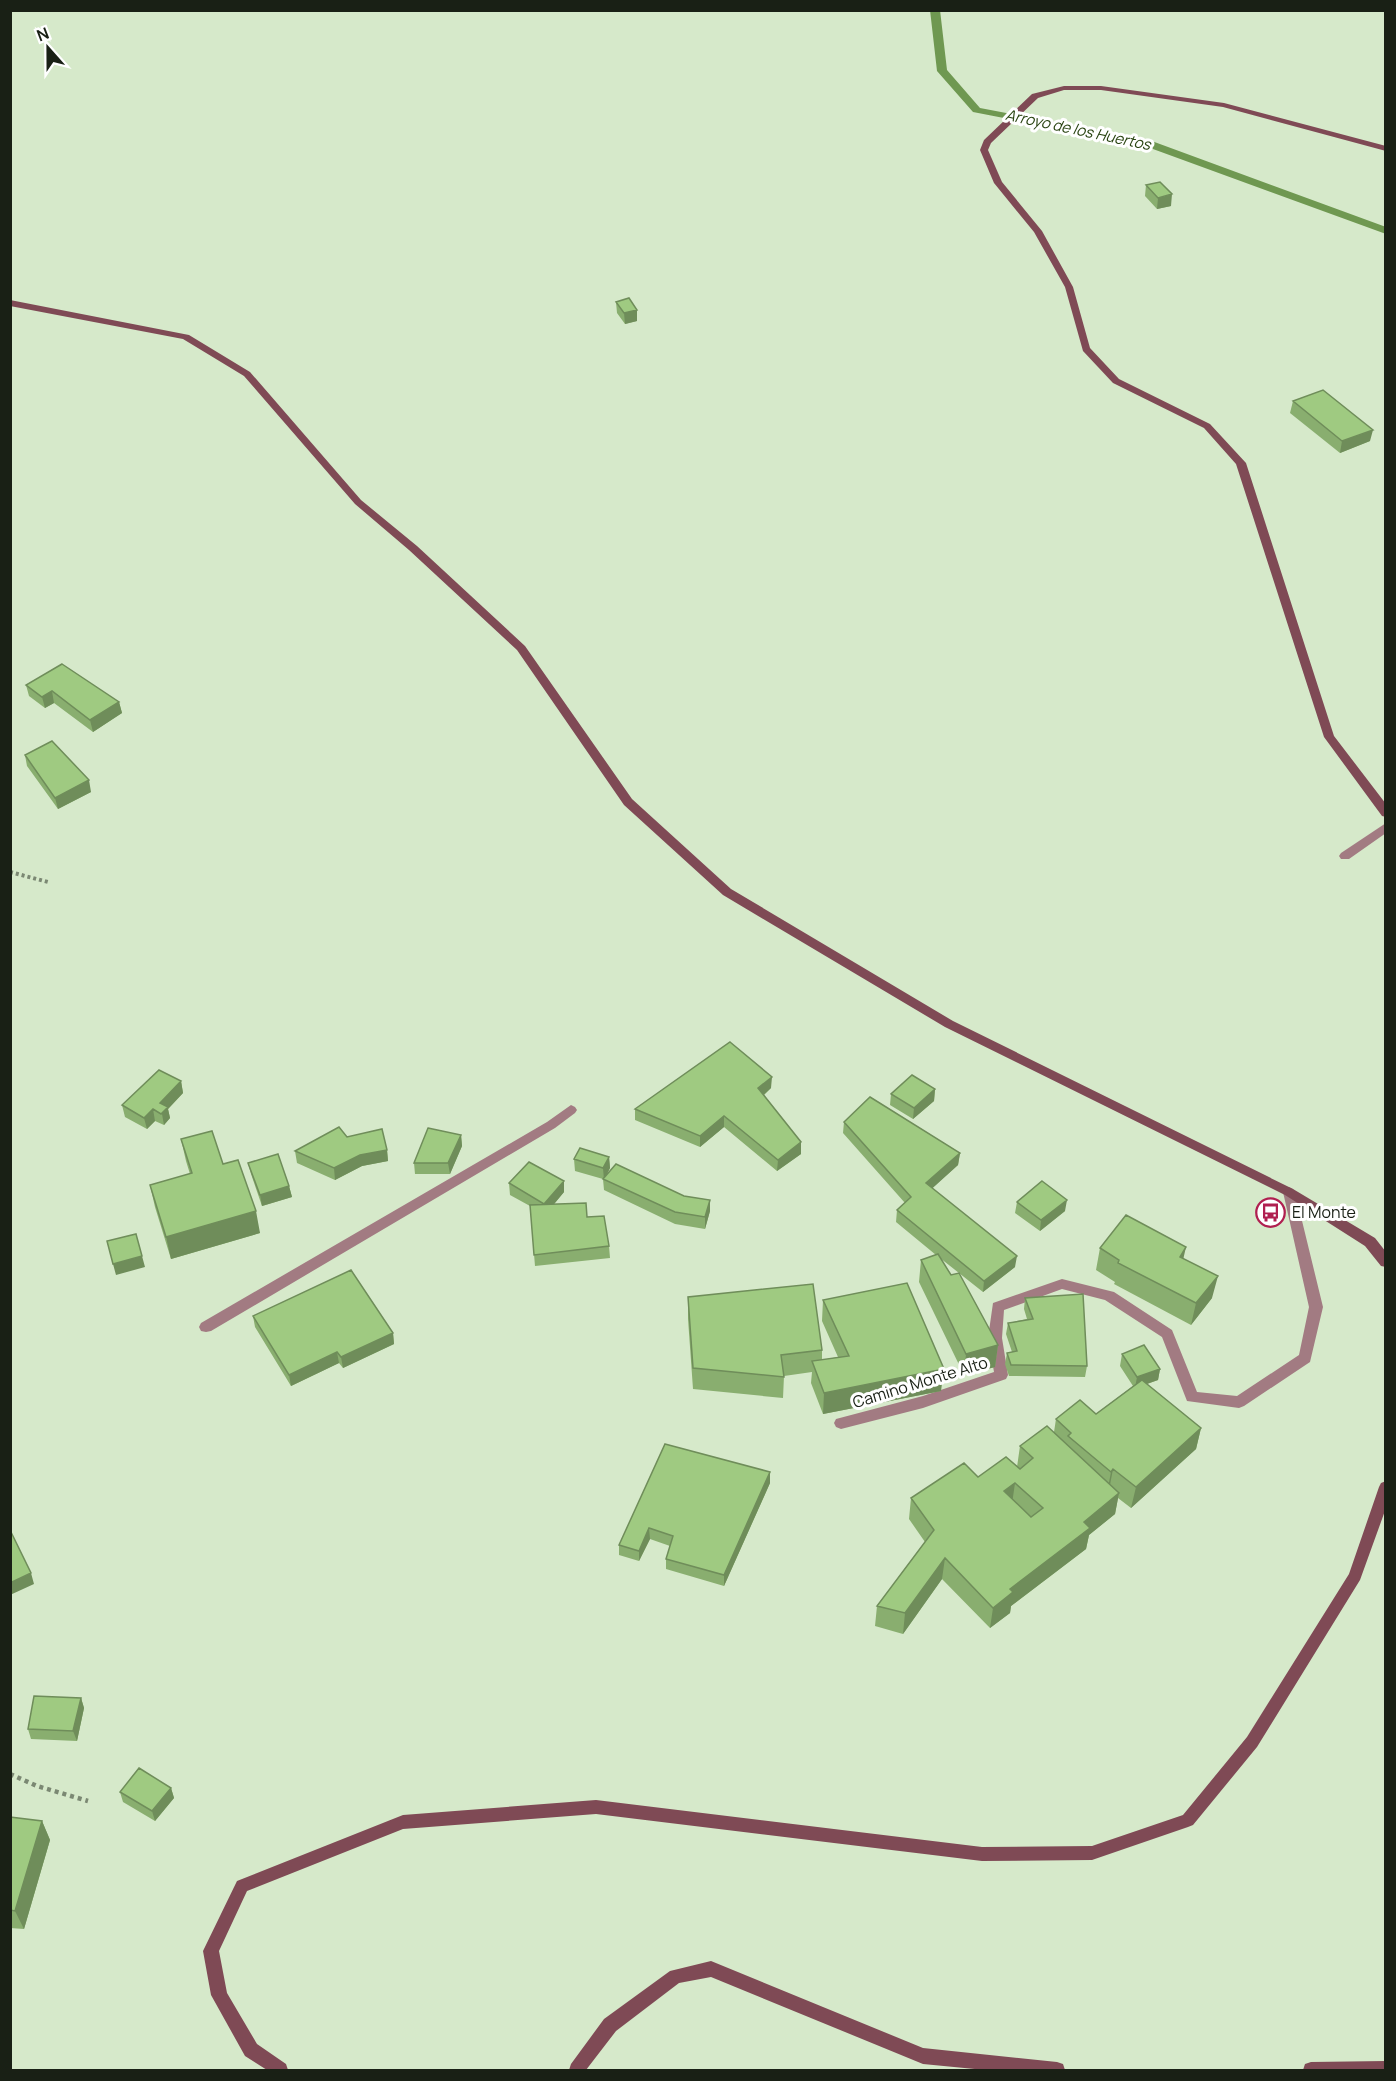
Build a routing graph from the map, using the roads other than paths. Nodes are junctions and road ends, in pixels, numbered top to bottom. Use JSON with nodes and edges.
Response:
{"nodes":[{"id":1,"x":1386,"y":149,"type":"edge"},
{"id":2,"x":10,"y":303,"type":"edge"},
{"id":3,"x":1386,"y":813,"type":"edge"},
{"id":4,"x":1386,"y":826,"type":"edge"},
{"id":5,"x":1346,"y":856,"type":"dead end"},
{"id":6,"x":571,"y":1110,"type":"dead end"},
{"id":7,"x":1289,"y":1192,"type":"junction"},
{"id":8,"x":1386,"y":1262,"type":"edge"},
{"id":9,"x":206,"y":1327,"type":"dead end"},
{"id":10,"x":841,"y":1423,"type":"dead end"},
{"id":11,"x":1386,"y":1487,"type":"edge"},
{"id":12,"x":1386,"y":2069,"type":"edge"},
{"id":13,"x":280,"y":2070,"type":"edge"},
{"id":14,"x":578,"y":2070,"type":"edge"},
{"id":15,"x":1057,"y":2070,"type":"edge"},
{"id":16,"x":1311,"y":2070,"type":"edge"}],
"edges":[{"from":1,"to":3,"type":"street"},
{"from":2,"to":7,"type":"street"},
{"from":4,"to":5,"type":"lane"},
{"from":6,"to":9,"type":"lane"},
{"from":7,"to":8,"type":"street"},
{"from":7,"to":10,"type":"lane","name":"Camino Monte Alto"},
{"from":11,"to":13,"type":"street"},
{"from":12,"to":16,"type":"street"},
{"from":14,"to":15,"type":"street"}]}
